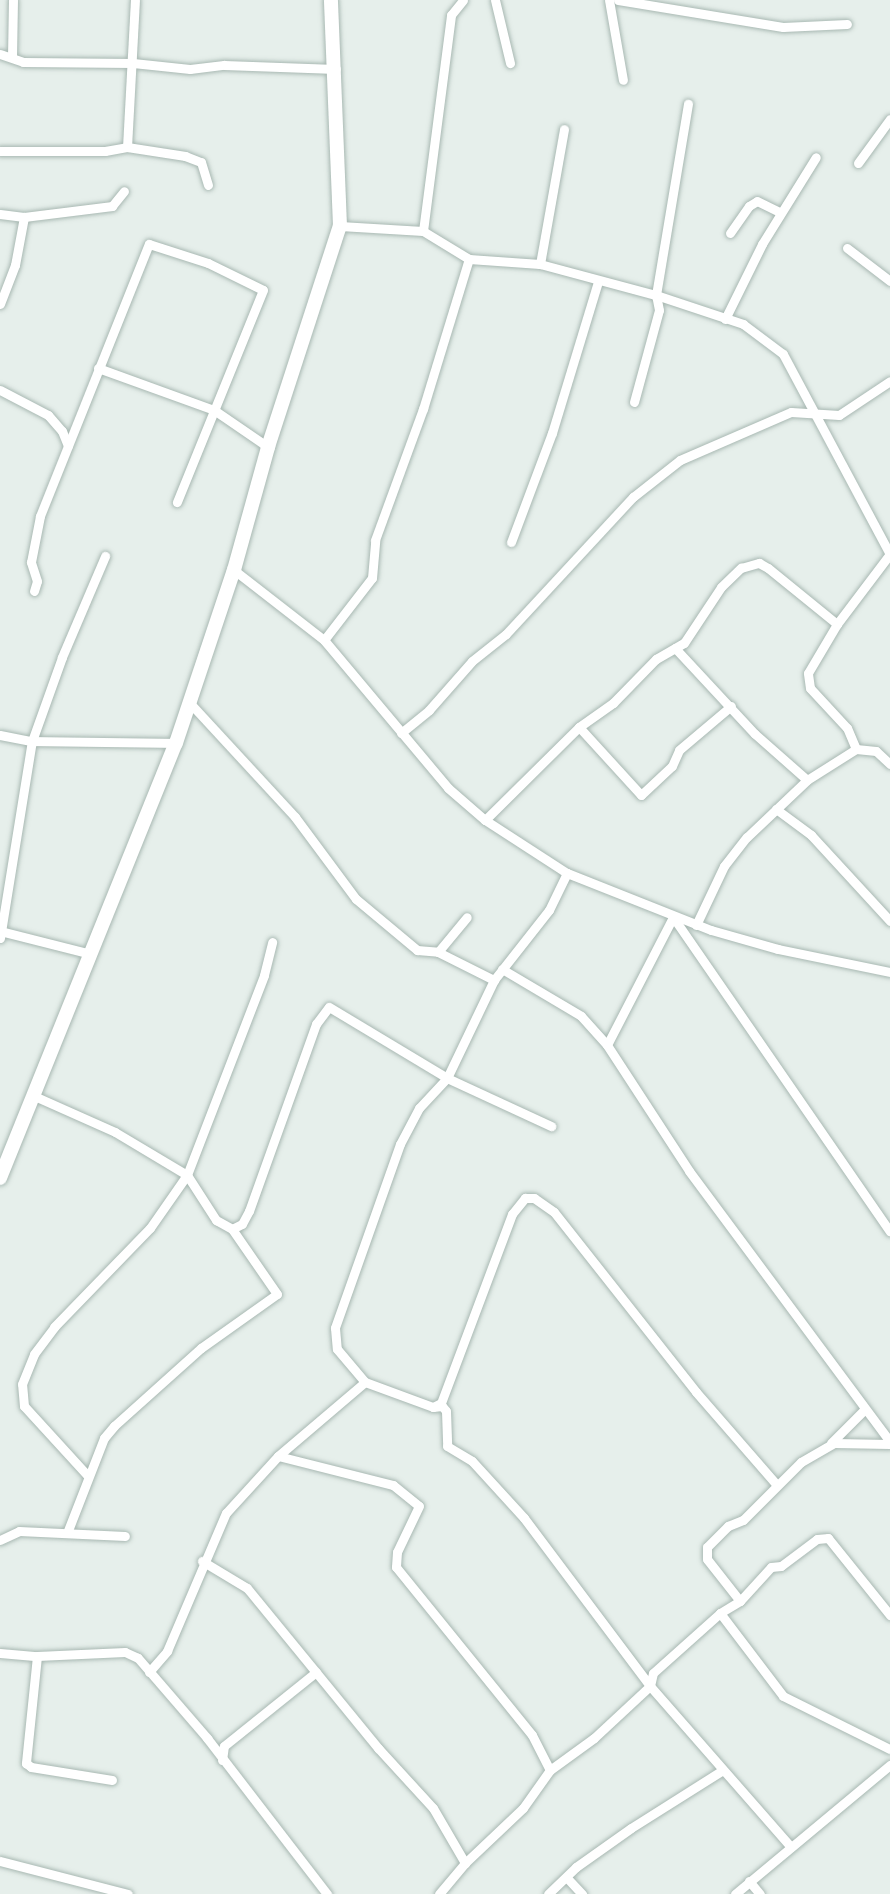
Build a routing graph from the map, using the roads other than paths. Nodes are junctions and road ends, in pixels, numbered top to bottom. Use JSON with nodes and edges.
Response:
{"nodes":[{"id":1,"x":13,"y":0,"type":"edge"},
{"id":2,"x":135,"y":0,"type":"edge"},
{"id":3,"x":331,"y":0,"type":"edge"},
{"id":4,"x":463,"y":0,"type":"edge"},
{"id":5,"x":495,"y":0,"type":"edge"},
{"id":6,"x":609,"y":0,"type":"edge"},
{"id":7,"x":618,"y":0,"type":"edge"},
{"id":8,"x":847,"y":24,"type":"dead end"},
{"id":9,"x":0,"y":54,"type":"edge"},
{"id":10,"x":12,"y":57,"type":"junction"},
{"id":11,"x":133,"y":63,"type":"junction"},
{"id":12,"x":510,"y":63,"type":"dead end"},
{"id":13,"x":336,"y":69,"type":"junction"},
{"id":14,"x":623,"y":80,"type":"dead end"},
{"id":15,"x":688,"y":104,"type":"dead end"},
{"id":16,"x":890,"y":119,"type":"edge"},
{"id":17,"x":564,"y":129,"type":"dead end"},
{"id":18,"x":127,"y":147,"type":"junction"},
{"id":19,"x":0,"y":151,"type":"edge"},
{"id":20,"x":816,"y":157,"type":"dead end"},
{"id":21,"x":858,"y":163,"type":"dead end"},
{"id":22,"x":208,"y":185,"type":"dead end"},
{"id":23,"x":124,"y":191,"type":"dead end"},
{"id":24,"x":780,"y":212,"type":"junction"},
{"id":25,"x":0,"y":214,"type":"edge"},
{"id":26,"x":24,"y":217,"type":"junction"},
{"id":27,"x":340,"y":226,"type":"junction"},
{"id":28,"x":423,"y":231,"type":"junction"},
{"id":29,"x":730,"y":233,"type":"dead end"},
{"id":30,"x":847,"y":248,"type":"dead end"},
{"id":31,"x":469,"y":259,"type":"junction"},
{"id":32,"x":540,"y":264,"type":"junction"},
{"id":33,"x":890,"y":281,"type":"edge"},
{"id":34,"x":598,"y":282,"type":"junction"},
{"id":35,"x":656,"y":295,"type":"junction"},
{"id":36,"x":0,"y":304,"type":"edge"},
{"id":37,"x":726,"y":319,"type":"junction"},
{"id":38,"x":98,"y":368,"type":"junction"},
{"id":39,"x":890,"y":381,"type":"edge"},
{"id":40,"x":0,"y":390,"type":"edge"},
{"id":41,"x":634,"y":402,"type":"dead end"},
{"id":42,"x":214,"y":410,"type":"junction"},
{"id":43,"x":815,"y":413,"type":"junction"},
{"id":44,"x":68,"y":446,"type":"junction"},
{"id":45,"x":268,"y":447,"type":"junction"},
{"id":46,"x":177,"y":502,"type":"dead end"},
{"id":47,"x":511,"y":542,"type":"dead end"},
{"id":48,"x":890,"y":554,"type":"edge"},
{"id":49,"x":105,"y":556,"type":"dead end"},
{"id":50,"x":234,"y":570,"type":"junction"},
{"id":51,"x":34,"y":591,"type":"dead end"},
{"id":52,"x":837,"y":624,"type":"junction"},
{"id":53,"x":324,"y":640,"type":"junction"},
{"id":54,"x":675,"y":648,"type":"junction"},
{"id":55,"x":189,"y":702,"type":"junction"},
{"id":56,"x":731,"y":706,"type":"junction"},
{"id":57,"x":579,"y":728,"type":"junction"},
{"id":58,"x":401,"y":733,"type":"junction"},
{"id":59,"x":0,"y":735,"type":"edge"},
{"id":60,"x":32,"y":741,"type":"junction"},
{"id":61,"x":176,"y":743,"type":"junction"},
{"id":62,"x":856,"y":749,"type":"junction"},
{"id":63,"x":890,"y":764,"type":"edge"},
{"id":64,"x":807,"y":780,"type":"junction"},
{"id":65,"x":776,"y":809,"type":"junction"},
{"id":66,"x":485,"y":820,"type":"junction"},
{"id":67,"x":567,"y":873,"type":"junction"},
{"id":68,"x":467,"y":917,"type":"dead end"},
{"id":69,"x":673,"y":917,"type":"junction"},
{"id":70,"x":890,"y":921,"type":"edge"},
{"id":71,"x":696,"y":925,"type":"junction"},
{"id":72,"x":0,"y":933,"type":"edge"},
{"id":73,"x":272,"y":942,"type":"dead end"},
{"id":74,"x":438,"y":952,"type":"junction"},
{"id":75,"x":91,"y":954,"type":"junction"},
{"id":76,"x":502,"y":969,"type":"junction"},
{"id":77,"x":889,"y":970,"type":"edge"},
{"id":78,"x":494,"y":980,"type":"junction"},
{"id":79,"x":607,"y":1045,"type":"junction"},
{"id":80,"x":447,"y":1078,"type":"junction"},
{"id":81,"x":32,"y":1095,"type":"junction"},
{"id":82,"x":551,"y":1126,"type":"dead end"},
{"id":83,"x":187,"y":1175,"type":"junction"},
{"id":84,"x":0,"y":1178,"type":"edge"},
{"id":85,"x":232,"y":1229,"type":"junction"},
{"id":86,"x":890,"y":1231,"type":"edge"},
{"id":87,"x":365,"y":1382,"type":"junction"},
{"id":88,"x":433,"y":1407,"type":"junction"},
{"id":89,"x":864,"y":1410,"type":"junction"},
{"id":90,"x":890,"y":1443,"type":"edge"},
{"id":91,"x":825,"y":1449,"type":"junction"},
{"id":92,"x":278,"y":1456,"type":"junction"},
{"id":93,"x":88,"y":1476,"type":"junction"},
{"id":94,"x":776,"y":1484,"type":"junction"},
{"id":95,"x":67,"y":1533,"type":"junction"},
{"id":96,"x":125,"y":1536,"type":"dead end"},
{"id":97,"x":0,"y":1539,"type":"edge"},
{"id":98,"x":202,"y":1561,"type":"junction"},
{"id":99,"x":740,"y":1601,"type":"junction"},
{"id":100,"x":720,"y":1613,"type":"junction"},
{"id":101,"x":890,"y":1615,"type":"edge"},
{"id":102,"x":0,"y":1653,"type":"edge"},
{"id":103,"x":37,"y":1656,"type":"junction"},
{"id":104,"x":149,"y":1672,"type":"junction"},
{"id":105,"x":316,"y":1672,"type":"junction"},
{"id":106,"x":650,"y":1686,"type":"junction"},
{"id":107,"x":890,"y":1749,"type":"edge"},
{"id":108,"x":222,"y":1760,"type":"junction"},
{"id":109,"x":890,"y":1765,"type":"edge"},
{"id":110,"x":550,"y":1770,"type":"junction"},
{"id":111,"x":721,"y":1771,"type":"junction"},
{"id":112,"x":112,"y":1780,"type":"dead end"},
{"id":113,"x":790,"y":1846,"type":"junction"},
{"id":114,"x":465,"y":1863,"type":"junction"},
{"id":115,"x":1,"y":1865,"type":"edge"},
{"id":116,"x":568,"y":1879,"type":"junction"},
{"id":117,"x":749,"y":1881,"type":"junction"},
{"id":118,"x":109,"y":1892,"type":"edge"},
{"id":119,"x":128,"y":1894,"type":"edge"},
{"id":120,"x":327,"y":1894,"type":"edge"},
{"id":121,"x":439,"y":1894,"type":"edge"},
{"id":122,"x":548,"y":1894,"type":"edge"},
{"id":123,"x":582,"y":1894,"type":"edge"},
{"id":124,"x":735,"y":1894,"type":"edge"},
{"id":125,"x":760,"y":1894,"type":"edge"}],
"edges":[{"from":1,"to":10,"type":"street"},
{"from":2,"to":11,"type":"street"},
{"from":3,"to":13,"type":"street"},
{"from":4,"to":28,"type":"street"},
{"from":5,"to":12,"type":"street"},
{"from":6,"to":14,"type":"street"},
{"from":7,"to":8,"type":"street"},
{"from":9,"to":10,"type":"street"},
{"from":10,"to":11,"type":"street"},
{"from":11,"to":13,"type":"street"},
{"from":11,"to":18,"type":"street"},
{"from":13,"to":27,"type":"street"},
{"from":15,"to":35,"type":"street"},
{"from":16,"to":21,"type":"street"},
{"from":17,"to":32,"type":"street"},
{"from":18,"to":19,"type":"street"},
{"from":18,"to":22,"type":"street"},
{"from":20,"to":24,"type":"street"},
{"from":23,"to":26,"type":"street"},
{"from":24,"to":29,"type":"street"},
{"from":24,"to":37,"type":"street"},
{"from":25,"to":26,"type":"street"},
{"from":26,"to":36,"type":"street"},
{"from":27,"to":28,"type":"street"},
{"from":27,"to":45,"type":"street"},
{"from":28,"to":31,"type":"street"},
{"from":30,"to":33,"type":"street"},
{"from":31,"to":32,"type":"street"},
{"from":31,"to":53,"type":"street"},
{"from":32,"to":34,"type":"street"},
{"from":34,"to":35,"type":"street"},
{"from":34,"to":47,"type":"street"},
{"from":35,"to":37,"type":"street"},
{"from":35,"to":41,"type":"street"},
{"from":37,"to":43,"type":"street"},
{"from":38,"to":42,"type":"street"},
{"from":38,"to":42,"type":"street"},
{"from":38,"to":44,"type":"street"},
{"from":39,"to":43,"type":"street"},
{"from":40,"to":44,"type":"street"},
{"from":42,"to":45,"type":"street"},
{"from":42,"to":46,"type":"street"},
{"from":43,"to":48,"type":"street"},
{"from":43,"to":58,"type":"street"},
{"from":44,"to":51,"type":"street"},
{"from":45,"to":50,"type":"street"},
{"from":48,"to":52,"type":"street"},
{"from":49,"to":60,"type":"street"},
{"from":50,"to":53,"type":"street"},
{"from":50,"to":55,"type":"street"},
{"from":52,"to":54,"type":"street"},
{"from":52,"to":62,"type":"street"},
{"from":53,"to":58,"type":"street"},
{"from":54,"to":56,"type":"street"},
{"from":54,"to":57,"type":"street"},
{"from":55,"to":61,"type":"street"},
{"from":55,"to":74,"type":"street"},
{"from":56,"to":57,"type":"street"},
{"from":56,"to":64,"type":"street"},
{"from":57,"to":66,"type":"street"},
{"from":58,"to":66,"type":"street"},
{"from":59,"to":60,"type":"street"},
{"from":60,"to":61,"type":"street"},
{"from":60,"to":72,"type":"street"},
{"from":61,"to":75,"type":"street"},
{"from":62,"to":63,"type":"street"},
{"from":62,"to":64,"type":"street"},
{"from":64,"to":65,"type":"street"},
{"from":65,"to":70,"type":"street"},
{"from":65,"to":71,"type":"street"},
{"from":66,"to":67,"type":"street"},
{"from":67,"to":69,"type":"street"},
{"from":67,"to":76,"type":"street"},
{"from":68,"to":74,"type":"street"},
{"from":69,"to":71,"type":"street"},
{"from":69,"to":79,"type":"street"},
{"from":69,"to":86,"type":"street"},
{"from":71,"to":77,"type":"street"},
{"from":72,"to":75,"type":"street"},
{"from":73,"to":83,"type":"street"},
{"from":74,"to":78,"type":"street"},
{"from":75,"to":81,"type":"street"},
{"from":76,"to":78,"type":"street"},
{"from":76,"to":79,"type":"street"},
{"from":78,"to":80,"type":"street"},
{"from":79,"to":89,"type":"street"},
{"from":80,"to":82,"type":"street"},
{"from":80,"to":85,"type":"street"},
{"from":80,"to":87,"type":"street"},
{"from":81,"to":83,"type":"street"},
{"from":81,"to":84,"type":"street"},
{"from":83,"to":85,"type":"street"},
{"from":83,"to":93,"type":"street"},
{"from":85,"to":93,"type":"street"},
{"from":87,"to":88,"type":"street"},
{"from":87,"to":92,"type":"street"},
{"from":88,"to":94,"type":"street"},
{"from":88,"to":106,"type":"street"},
{"from":89,"to":90,"type":"street"},
{"from":89,"to":91,"type":"street"},
{"from":90,"to":91,"type":"street"},
{"from":91,"to":94,"type":"street"},
{"from":92,"to":98,"type":"street"},
{"from":92,"to":110,"type":"street"},
{"from":93,"to":95,"type":"street"},
{"from":94,"to":99,"type":"street"},
{"from":95,"to":96,"type":"street"},
{"from":95,"to":97,"type":"street"},
{"from":98,"to":104,"type":"street"},
{"from":98,"to":105,"type":"street"},
{"from":99,"to":100,"type":"street"},
{"from":99,"to":101,"type":"street"},
{"from":100,"to":106,"type":"street"},
{"from":100,"to":107,"type":"street"},
{"from":102,"to":103,"type":"street"},
{"from":103,"to":104,"type":"street"},
{"from":103,"to":112,"type":"street"},
{"from":104,"to":108,"type":"street"},
{"from":105,"to":108,"type":"street"},
{"from":105,"to":114,"type":"street"},
{"from":106,"to":110,"type":"street"},
{"from":106,"to":111,"type":"street"},
{"from":108,"to":120,"type":"street"},
{"from":109,"to":113,"type":"street"},
{"from":110,"to":114,"type":"street"},
{"from":111,"to":113,"type":"street"},
{"from":111,"to":116,"type":"street"},
{"from":113,"to":117,"type":"street"},
{"from":114,"to":121,"type":"street"},
{"from":115,"to":118,"type":"street"},
{"from":116,"to":122,"type":"street"},
{"from":116,"to":123,"type":"street"},
{"from":117,"to":124,"type":"street"},
{"from":117,"to":125,"type":"street"},
{"from":118,"to":119,"type":"street"}]}
